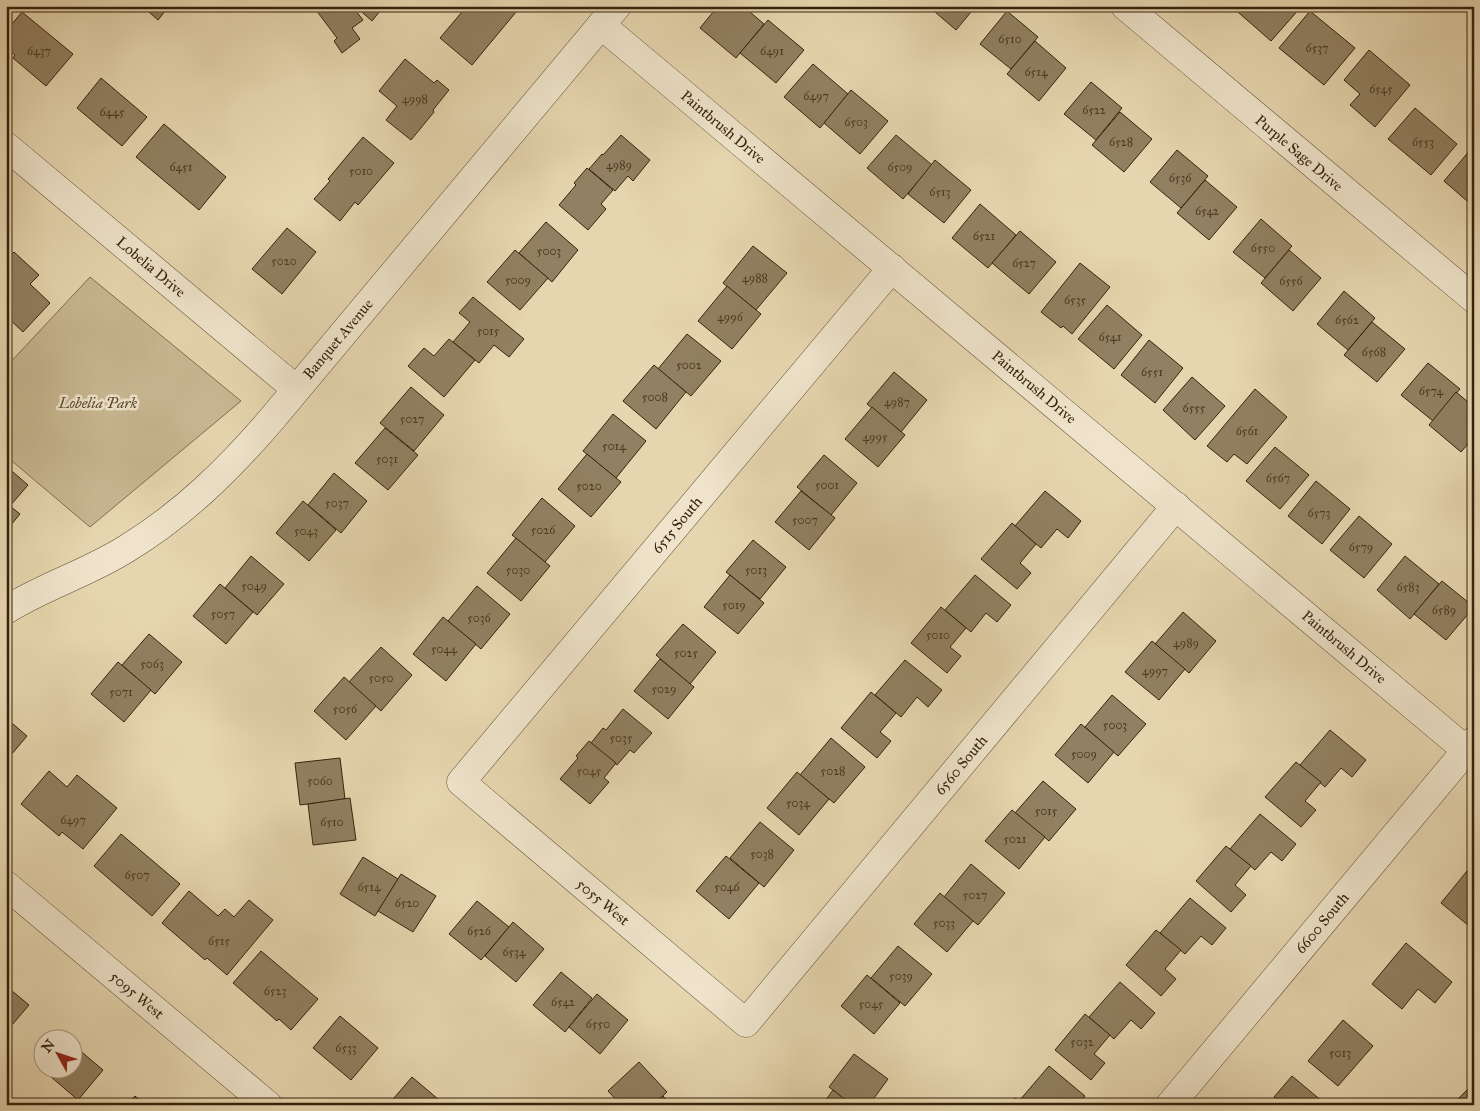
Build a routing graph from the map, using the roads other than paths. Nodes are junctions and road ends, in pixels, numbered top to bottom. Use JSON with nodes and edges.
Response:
{"nodes":[{"id":1,"x":1125,"y":6,"type":"edge"},
{"id":2,"x":609,"y":16,"type":"edge"},
{"id":3,"x":6,"y":146,"type":"edge"},
{"id":4,"x":892,"y":268,"type":"junction"},
{"id":5,"x":1474,"y":299,"type":"edge"},
{"id":6,"x":296,"y":389,"type":"junction"},
{"id":7,"x":1176,"y":506,"type":"junction"},
{"id":8,"x":6,"y":610,"type":"edge"},
{"id":9,"x":1470,"y":745,"type":"edge"},
{"id":10,"x":461,"y":782,"type":"joint"},
{"id":11,"x":6,"y":885,"type":"edge"},
{"id":12,"x":746,"y":1023,"type":"joint"},
{"id":13,"x":268,"y":1105,"type":"edge"},
{"id":14,"x":1170,"y":1105,"type":"edge"}],
"edges":[{"from":1,"to":5,"type":"street","name":"Purple Sage Drive"},
{"from":2,"to":4,"type":"street","name":"Paintbrush Drive"},
{"from":2,"to":6,"type":"street","name":"Banquet Avenue"},
{"from":3,"to":6,"type":"street","name":"Lobelia Drive"},
{"from":4,"to":7,"type":"street","name":"Paintbrush Drive"},
{"from":4,"to":10,"type":"street","name":"6515 South"},
{"from":6,"to":8,"type":"street","name":"Banquet Avenue"},
{"from":7,"to":9,"type":"street","name":"Paintbrush Drive"},
{"from":7,"to":12,"type":"street","name":"6560 South"},
{"from":9,"to":14,"type":"street","name":"6600 South"},
{"from":10,"to":12,"type":"street","name":"5055 West"},
{"from":11,"to":13,"type":"street","name":"5095 West"}]}
